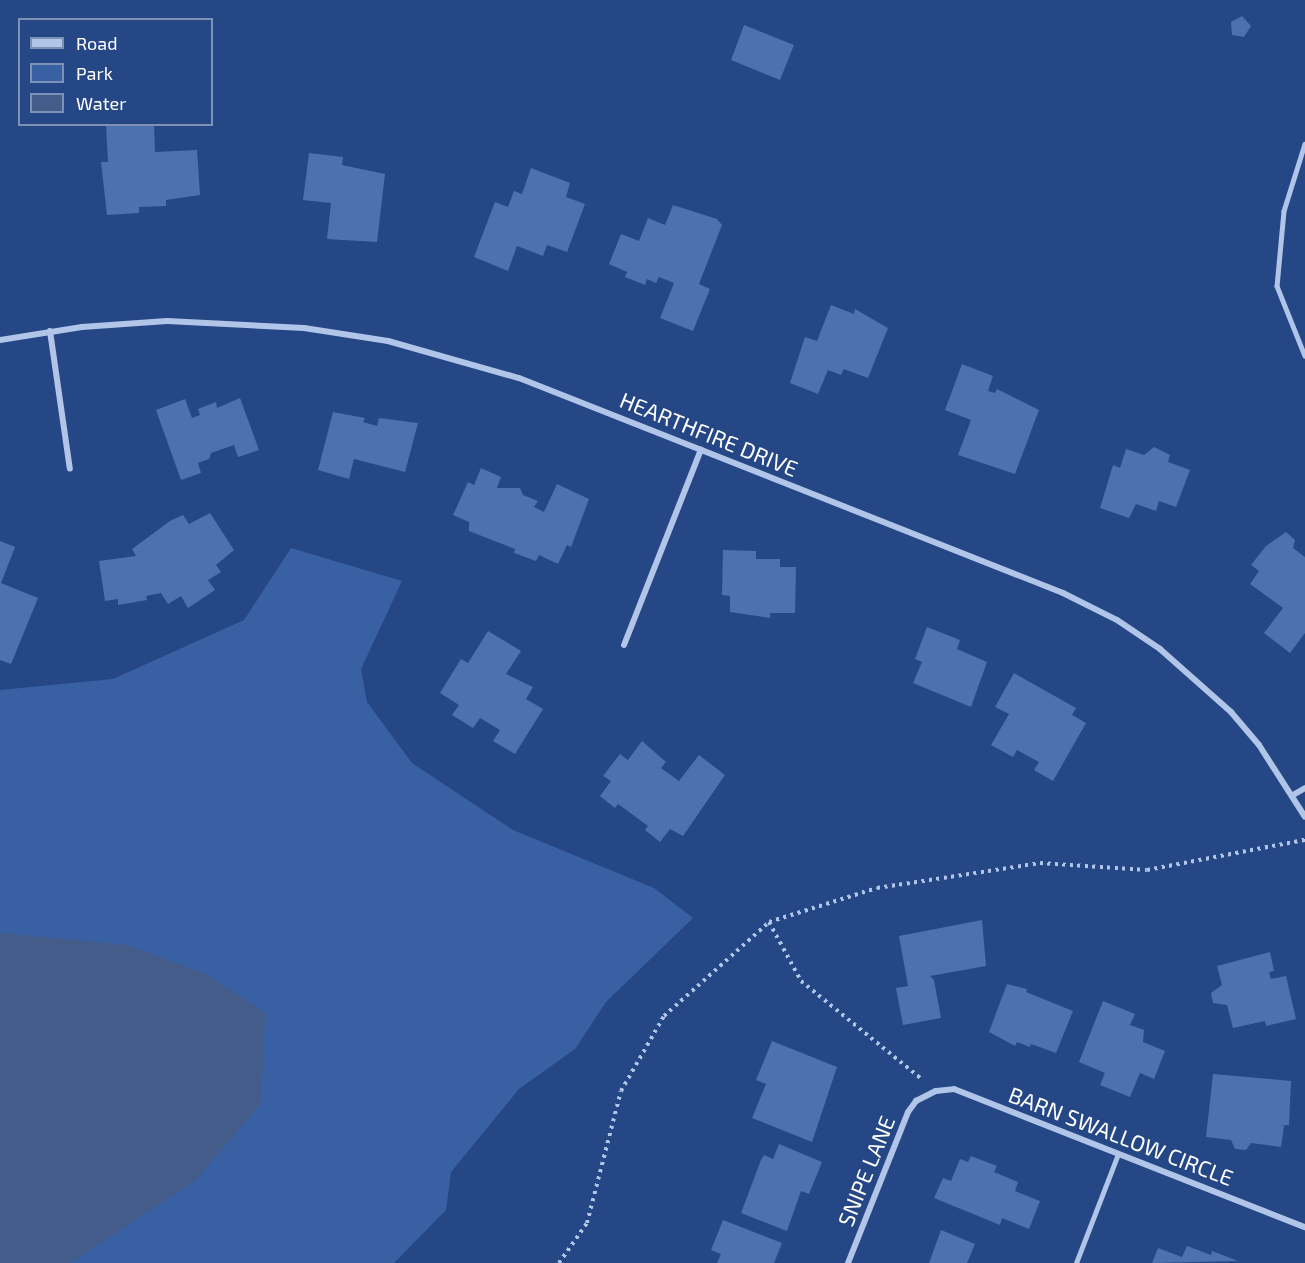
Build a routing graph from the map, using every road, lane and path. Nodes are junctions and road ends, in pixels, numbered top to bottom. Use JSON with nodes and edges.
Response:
{"nodes":[{"id":1,"x":1305,"y":144,"type":"edge"},
{"id":2,"x":50,"y":332,"type":"junction"},
{"id":3,"x":0,"y":340,"type":"edge"},
{"id":4,"x":1305,"y":356,"type":"edge"},
{"id":5,"x":701,"y":450,"type":"junction"},
{"id":6,"x":70,"y":469,"type":"dead end"},
{"id":7,"x":624,"y":645,"type":"dead end"},
{"id":8,"x":1305,"y":788,"type":"edge"},
{"id":9,"x":1293,"y":795,"type":"junction"},
{"id":10,"x":1305,"y":817,"type":"edge"},
{"id":11,"x":1305,"y":840,"type":"edge"},
{"id":12,"x":770,"y":922,"type":"junction"},
{"id":13,"x":936,"y":1090,"type":"junction"},
{"id":14,"x":1118,"y":1154,"type":"junction"},
{"id":15,"x":1305,"y":1227,"type":"edge"},
{"id":16,"x":559,"y":1263,"type":"edge"},
{"id":17,"x":848,"y":1263,"type":"edge"},
{"id":18,"x":1076,"y":1263,"type":"edge"}],
"edges":[{"from":1,"to":4,"type":"lane"},
{"from":2,"to":3,"type":"street","name":"HEARTHFIRE DRIVE"},
{"from":2,"to":5,"type":"street","name":"HEARTHFIRE DRIVE"},
{"from":2,"to":6,"type":"street"},
{"from":5,"to":7,"type":"street"},
{"from":5,"to":9,"type":"street","name":"HEARTHFIRE DRIVE"},
{"from":8,"to":9,"type":"street"},
{"from":9,"to":10,"type":"street","name":"HEARTHFIRE DRIVE"},
{"from":11,"to":12,"type":"path"},
{"from":12,"to":13,"type":"path"},
{"from":12,"to":16,"type":"path"},
{"from":13,"to":14,"type":"street","name":"BARN SWALLOW CIRCLE"},
{"from":13,"to":17,"type":"street","name":"SNIPE LANE"},
{"from":14,"to":15,"type":"street","name":"BARN SWALLOW CIRCLE"},
{"from":14,"to":18,"type":"lane"}]}
